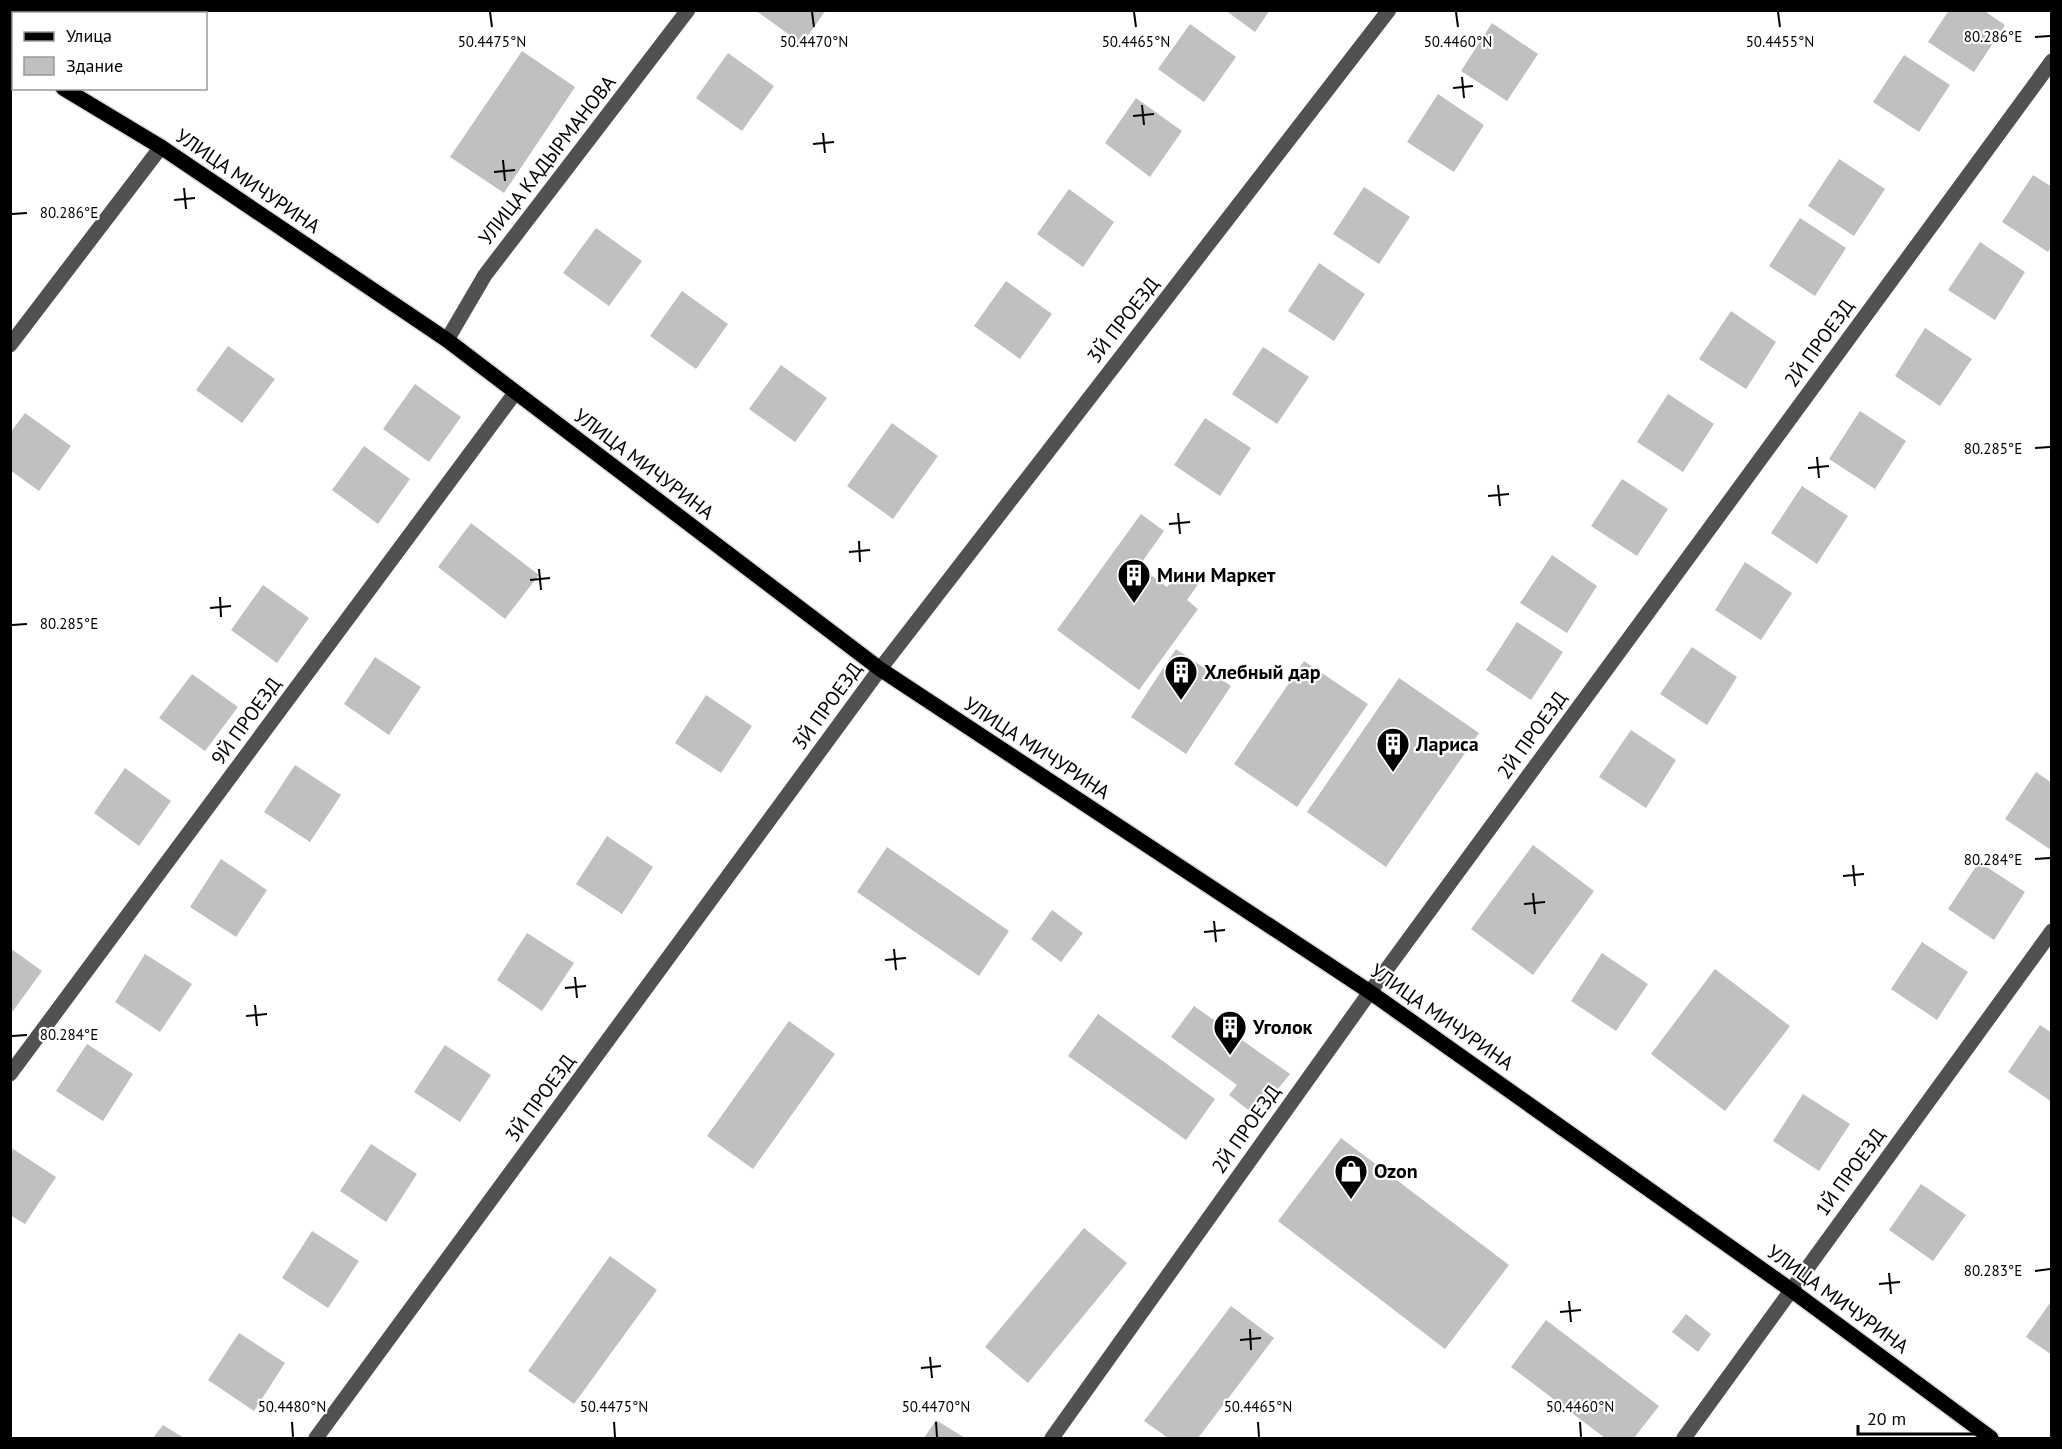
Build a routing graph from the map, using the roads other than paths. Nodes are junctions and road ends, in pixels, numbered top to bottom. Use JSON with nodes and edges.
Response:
{"nodes":[{"id":1,"x":688,"y":10,"type":"edge"},
{"id":2,"x":1389,"y":10,"type":"edge"},
{"id":3,"x":2052,"y":61,"type":"edge"},
{"id":4,"x":66,"y":90,"type":"edge"},
{"id":5,"x":161,"y":147,"type":"junction"},
{"id":6,"x":447,"y":340,"type":"junction"},
{"id":7,"x":10,"y":345,"type":"edge"},
{"id":8,"x":515,"y":393,"type":"junction"},
{"id":9,"x":880,"y":669,"type":"junction"},
{"id":10,"x":2052,"y":931,"type":"edge"},
{"id":11,"x":1370,"y":992,"type":"junction"},
{"id":12,"x":10,"y":1074,"type":"edge"},
{"id":13,"x":1791,"y":1290,"type":"junction"},
{"id":14,"x":316,"y":1438,"type":"edge"},
{"id":15,"x":1052,"y":1438,"type":"edge"},
{"id":16,"x":1684,"y":1438,"type":"edge"},
{"id":17,"x":1991,"y":1438,"type":"edge"}],
"edges":[{"from":1,"to":6,"type":"street","name":"УЛИЦА КАДЫРМАНОВА"},
{"from":2,"to":9,"type":"street","name":"3Й ПРОЕЗД"},
{"from":3,"to":11,"type":"street","name":"2Й ПРОЕЗД"},
{"from":4,"to":5,"type":"main road","name":"УЛИЦА МИЧУРИНА"},
{"from":5,"to":6,"type":"main road","name":"УЛИЦА МИЧУРИНА"},
{"from":5,"to":7,"type":"street"},
{"from":6,"to":8,"type":"main road","name":"УЛИЦА МИЧУРИНА"},
{"from":8,"to":9,"type":"main road","name":"УЛИЦА МИЧУРИНА"},
{"from":8,"to":12,"type":"street","name":"9Й ПРОЕЗД"},
{"from":9,"to":11,"type":"main road","name":"УЛИЦА МИЧУРИНА"},
{"from":9,"to":14,"type":"street","name":"3Й ПРОЕЗД"},
{"from":10,"to":13,"type":"street","name":"1Й ПРОЕЗД"},
{"from":11,"to":13,"type":"main road","name":"УЛИЦА МИЧУРИНА"},
{"from":11,"to":15,"type":"street","name":"2Й ПРОЕЗД"},
{"from":13,"to":16,"type":"street","name":"1Й ПРОЕЗД"},
{"from":13,"to":17,"type":"main road","name":"УЛИЦА МИЧУРИНА"}]}
